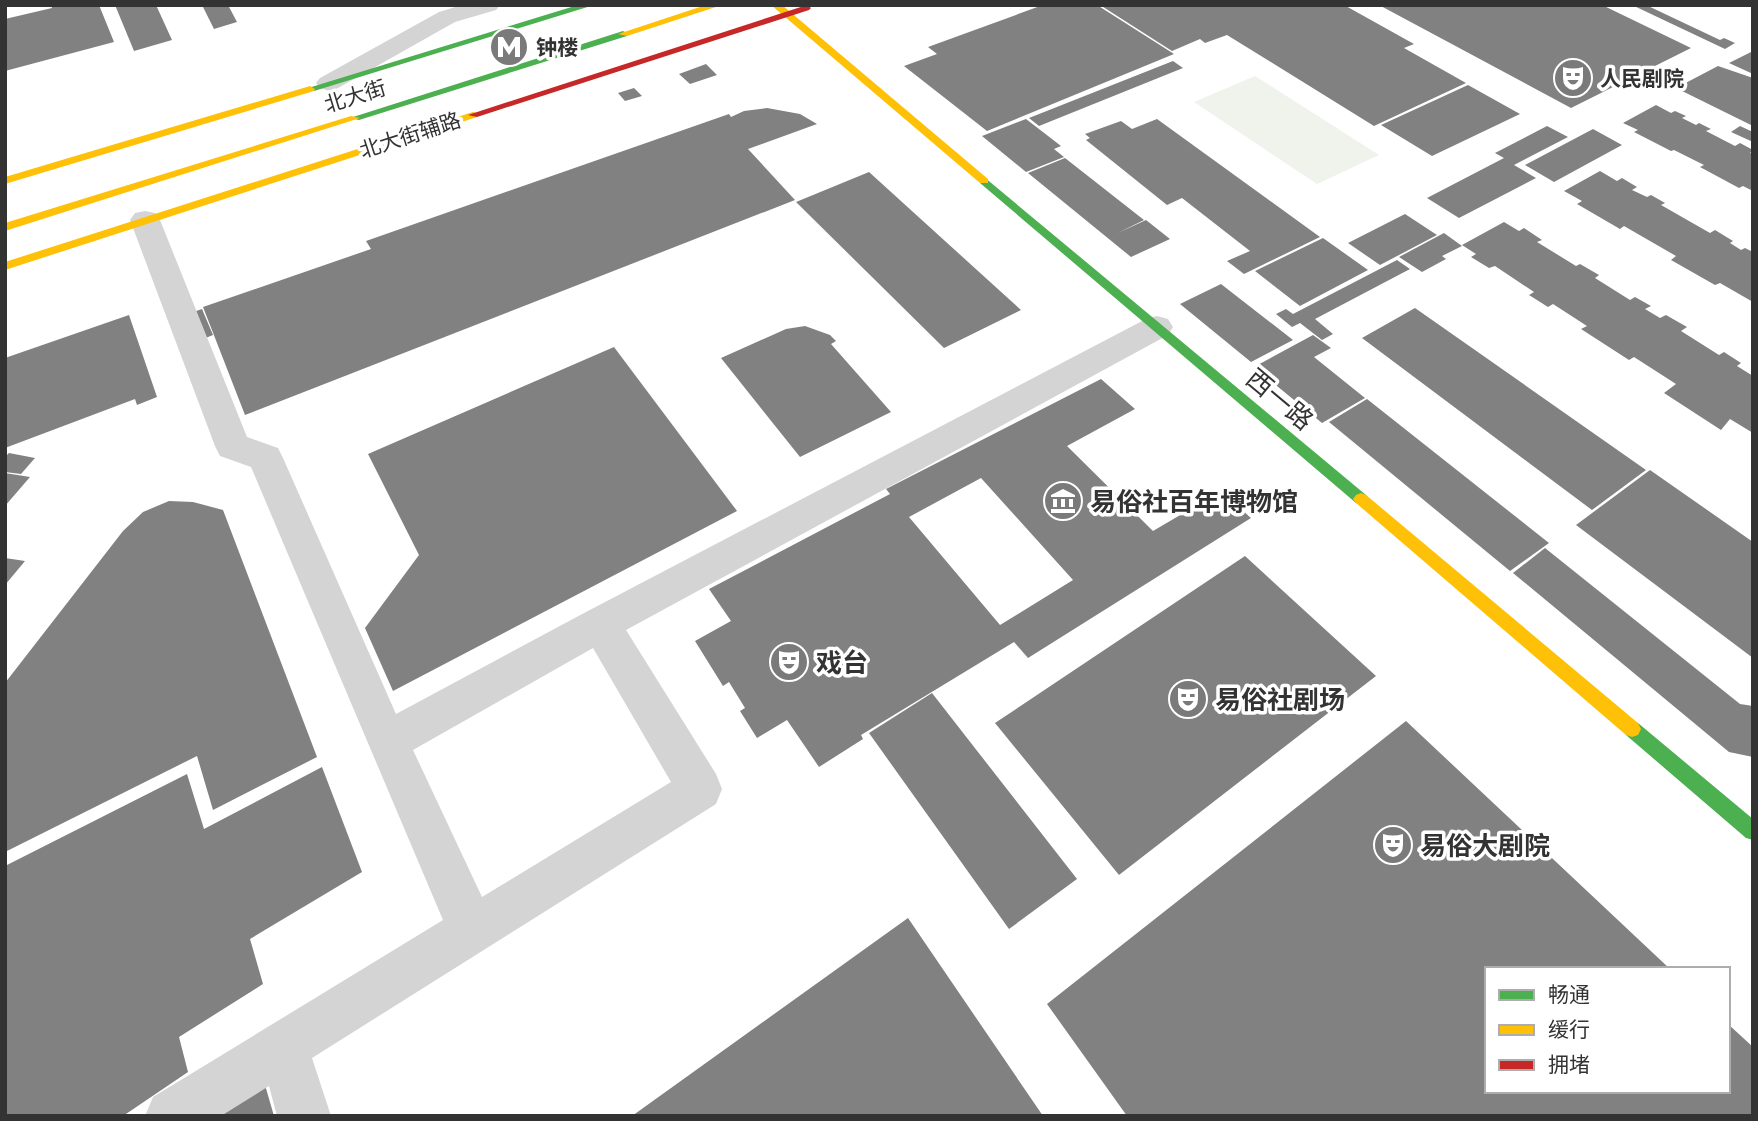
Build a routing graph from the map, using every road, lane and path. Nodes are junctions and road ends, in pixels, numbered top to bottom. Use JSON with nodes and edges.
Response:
{"nodes":[{"id":1,"x":488,"y":5,"type":"edge"},
{"id":2,"x":589,"y":5,"type":"edge"},
{"id":3,"x":717,"y":5,"type":"edge"},
{"id":4,"x":815,"y":5,"type":"edge"},
{"id":5,"x":781,"y":10,"type":"edge"},
{"id":6,"x":329,"y":83,"type":"junction"},
{"id":7,"x":5,"y":181,"type":"edge"},
{"id":8,"x":145,"y":220,"type":"junction"},
{"id":9,"x":5,"y":228,"type":"edge"},
{"id":10,"x":5,"y":266,"type":"edge"},
{"id":11,"x":1157,"y":327,"type":"junction"},
{"id":12,"x":600,"y":624,"type":"junction"},
{"id":13,"x":387,"y":741,"type":"junction"},
{"id":14,"x":1753,"y":831,"type":"edge"},
{"id":15,"x":472,"y":930,"type":"junction"},
{"id":16,"x":283,"y":1047,"type":"junction"},
{"id":17,"x":172,"y":1116,"type":"edge"},
{"id":18,"x":304,"y":1116,"type":"edge"}],
"edges":[{"from":1,"to":6,"type":"street"},
{"from":2,"to":6,"type":"street","name":"北大街"},
{"from":3,"to":9,"type":"street","name":"北大街"},
{"from":4,"to":5,"type":"street","name":"北大街辅路"},
{"from":5,"to":8,"type":"street","name":"北大街辅路"},
{"from":5,"to":11,"type":"street","name":"西一路"},
{"from":6,"to":7,"type":"street","name":"北大街"},
{"from":8,"to":10,"type":"street","name":"北大街辅路"},
{"from":8,"to":13,"type":"street"},
{"from":11,"to":12,"type":"street"},
{"from":11,"to":14,"type":"street","name":"西一路"},
{"from":12,"to":13,"type":"street"},
{"from":12,"to":15,"type":"street"},
{"from":13,"to":15,"type":"street"},
{"from":15,"to":16,"type":"street"},
{"from":16,"to":17,"type":"street"},
{"from":16,"to":18,"type":"street"}]}
